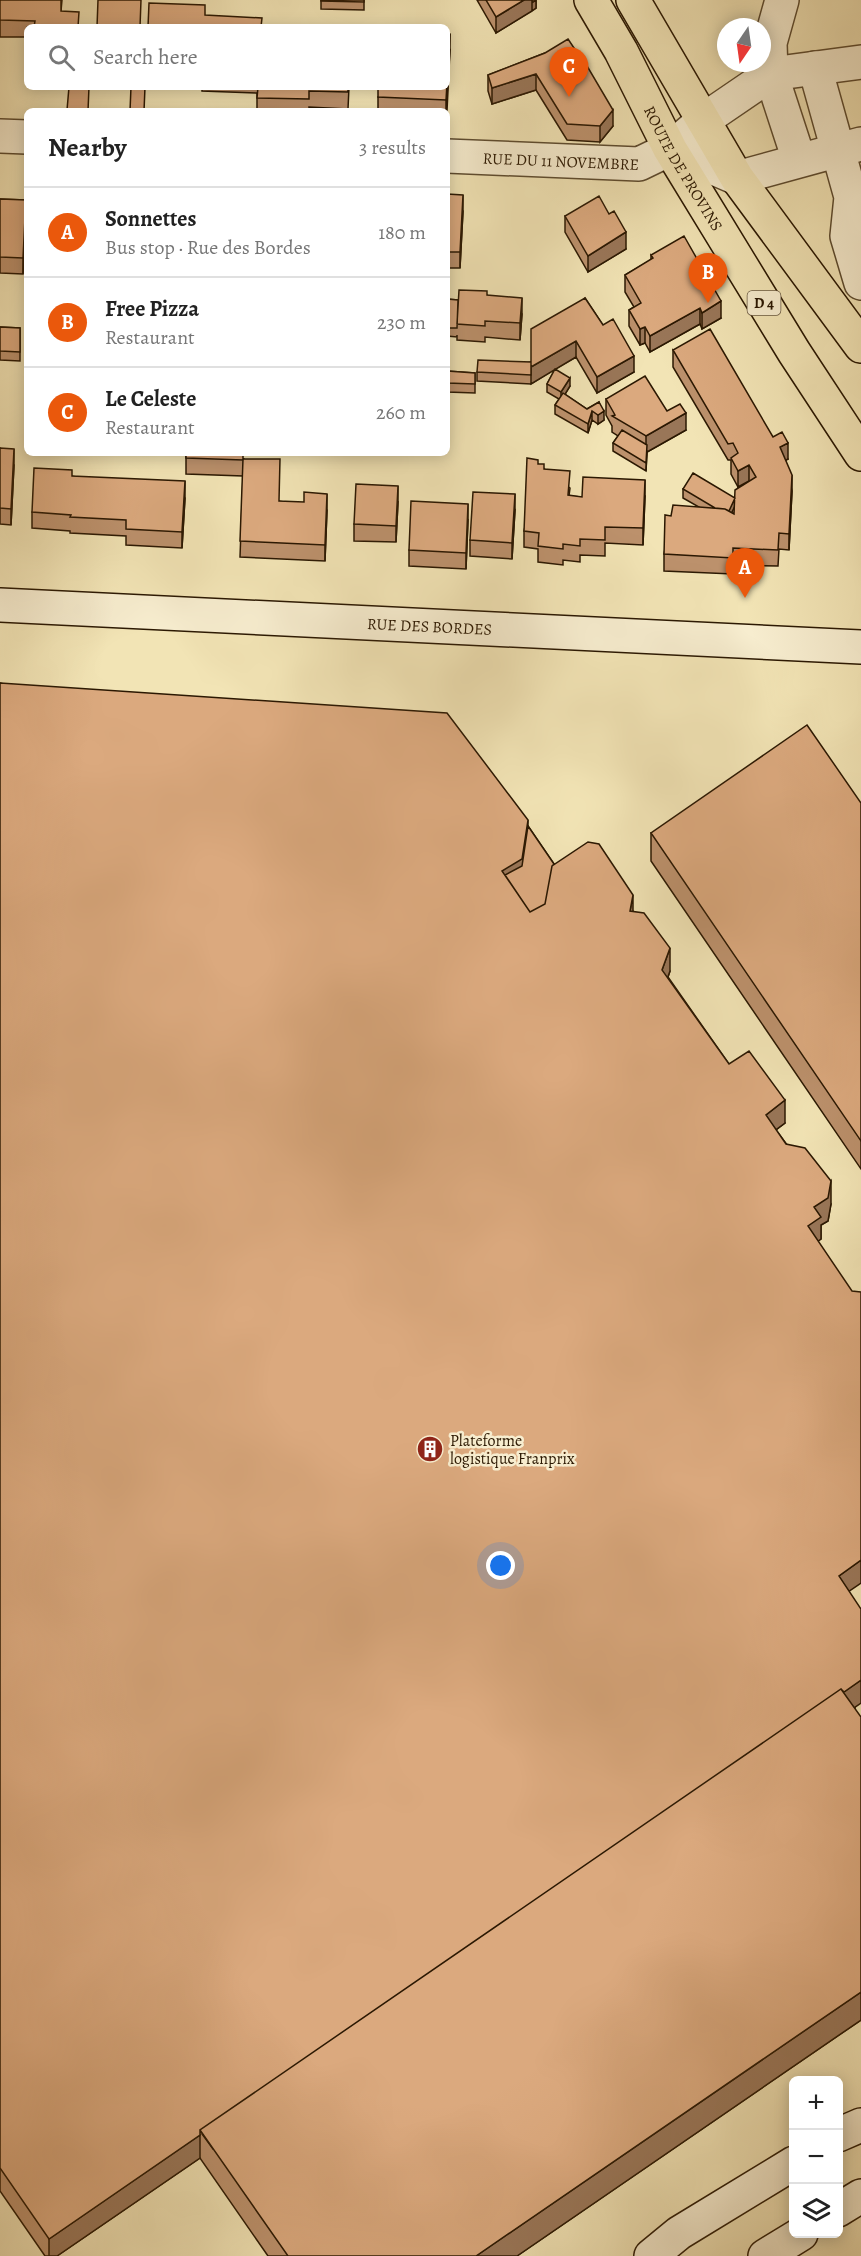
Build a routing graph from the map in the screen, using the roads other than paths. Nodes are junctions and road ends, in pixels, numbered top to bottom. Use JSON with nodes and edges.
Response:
{"nodes":[{"id":1,"x":591,"y":0,"type":"edge"},
{"id":2,"x":633,"y":0,"type":"edge"},
{"id":3,"x":782,"y":0,"type":"edge"},
{"id":4,"x":861,"y":62,"type":"edge"},
{"id":5,"x":815,"y":68,"type":"junction"},
{"id":6,"x":771,"y":74,"type":"junction"},
{"id":7,"x":705,"y":119,"type":"junction"},
{"id":8,"x":0,"y":136,"type":"edge"},
{"id":9,"x":24,"y":137,"type":"edge"},
{"id":10,"x":850,"y":146,"type":"edge"},
{"id":11,"x":670,"y":149,"type":"junction"},
{"id":12,"x":450,"y":156,"type":"edge"},
{"id":13,"x":799,"y":160,"type":"junction"},
{"id":14,"x":737,"y":178,"type":"junction"},
{"id":15,"x":861,"y":284,"type":"edge"},
{"id":16,"x":861,"y":346,"type":"edge"},
{"id":17,"x":861,"y":454,"type":"edge"},
{"id":18,"x":0,"y":605,"type":"edge"},
{"id":19,"x":861,"y":647,"type":"edge"},
{"id":20,"x":861,"y":2125,"type":"edge"},
{"id":21,"x":843,"y":2133,"type":"edge"},
{"id":22,"x":789,"y":2166,"type":"edge"},
{"id":23,"x":861,"y":2196,"type":"edge"},
{"id":24,"x":843,"y":2207,"type":"edge"},
{"id":25,"x":794,"y":2238,"type":"edge"},
{"id":26,"x":651,"y":2256,"type":"edge"},
{"id":27,"x":765,"y":2256,"type":"edge"}],
"edges":[{"from":1,"to":11,"type":"main road","name":"ROUTE DE PROVINS","number":"D 4"},
{"from":2,"to":7,"type":"main road"},
{"from":3,"to":6,"type":"street"},
{"from":4,"to":5,"type":"street"},
{"from":5,"to":6,"type":"street"},
{"from":5,"to":10,"type":"street"},
{"from":6,"to":7,"type":"street","name":"RUE DU 11 NOVEMBRE"},
{"from":6,"to":13,"type":"street"},
{"from":7,"to":11,"type":"street","name":"RUE DU 11 NOVEMBRE"},
{"from":7,"to":14,"type":"main road"},
{"from":8,"to":9,"type":"street"},
{"from":10,"to":13,"type":"street"},
{"from":10,"to":15,"type":"street"},
{"from":11,"to":12,"type":"street","name":"RUE DU 11 NOVEMBRE"},
{"from":11,"to":14,"type":"street"},
{"from":11,"to":17,"type":"main road","name":"ROUTE DE PROVINS","number":"D 4"},
{"from":13,"to":14,"type":"street"},
{"from":14,"to":16,"type":"main road"},
{"from":18,"to":19,"type":"street","name":"RUE DES BORDES"},
{"from":20,"to":21,"type":"street"},
{"from":22,"to":26,"type":"street"},
{"from":23,"to":24,"type":"street"},
{"from":25,"to":27,"type":"street"}]}
